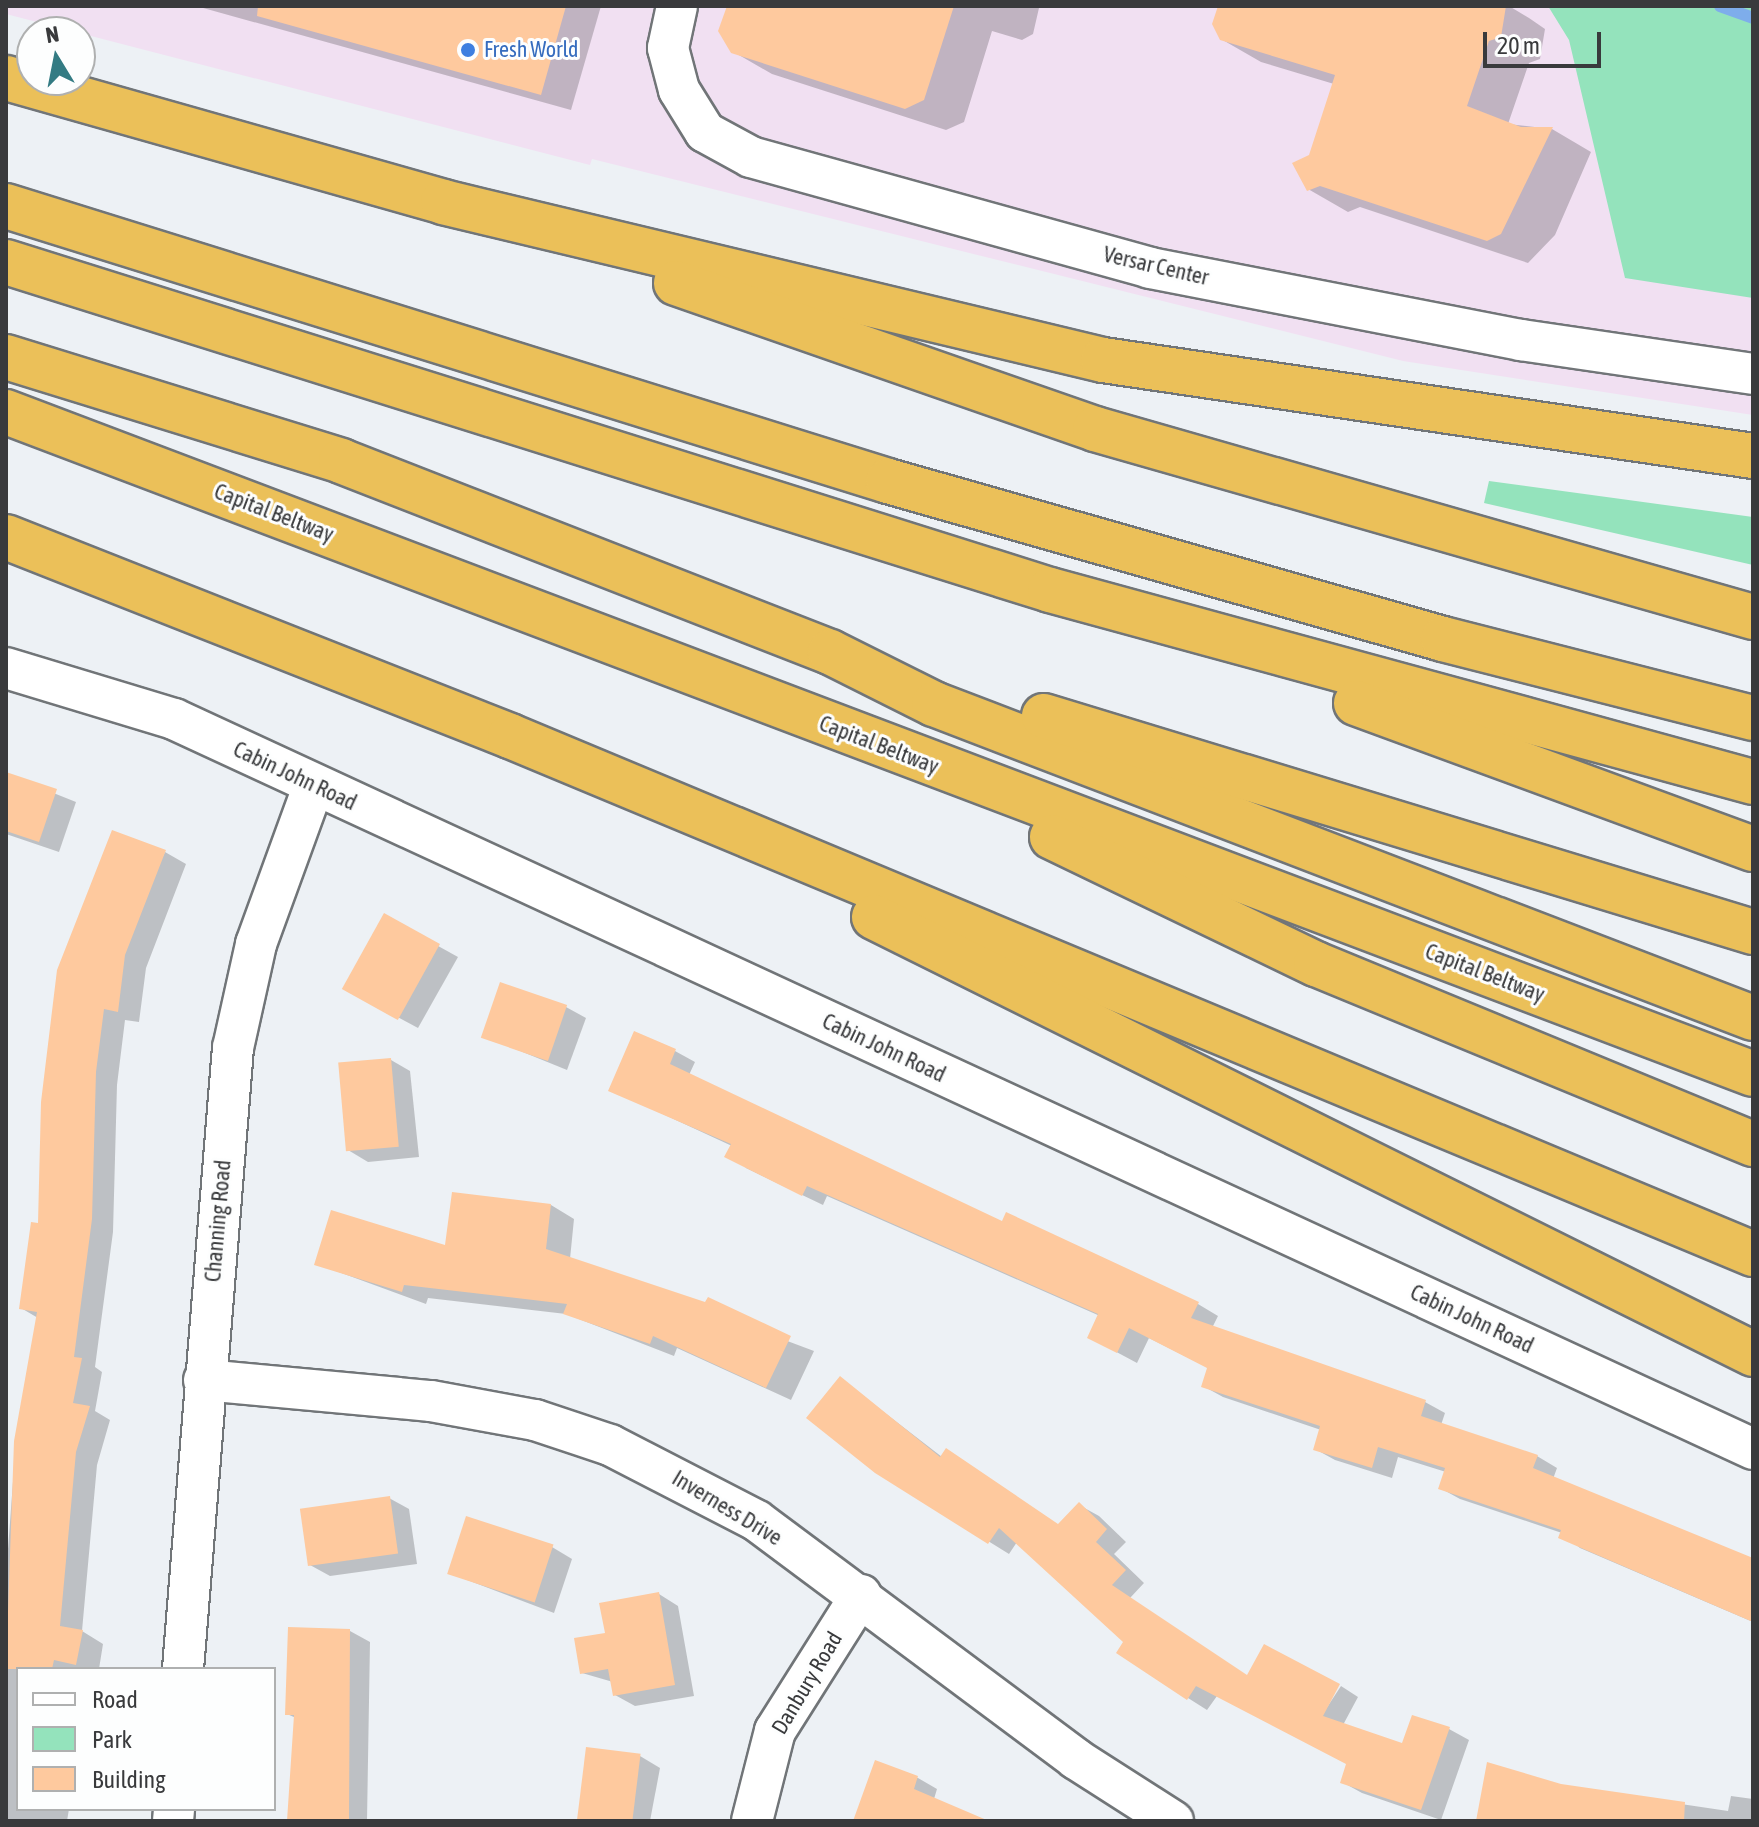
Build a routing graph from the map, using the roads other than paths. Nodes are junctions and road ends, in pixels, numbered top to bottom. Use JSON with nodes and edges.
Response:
{"nodes":[{"id":1,"x":677,"y":6,"type":"edge"},
{"id":2,"x":6,"y":78,"type":"edge"},
{"id":3,"x":443,"y":202,"type":"junction"},
{"id":4,"x":6,"y":206,"type":"edge"},
{"id":5,"x":6,"y":262,"type":"edge"},
{"id":6,"x":6,"y":357,"type":"edge"},
{"id":7,"x":1753,"y":374,"type":"edge"},
{"id":8,"x":6,"y":412,"type":"edge"},
{"id":9,"x":1753,"y":456,"type":"edge"},
{"id":10,"x":6,"y":537,"type":"edge"},
{"id":11,"x":1050,"y":590,"type":"junction"},
{"id":12,"x":1753,"y":617,"type":"edge"},
{"id":13,"x":830,"y":652,"type":"junction"},
{"id":14,"x":6,"y":668,"type":"edge"},
{"id":15,"x":787,"y":710,"type":"junction"},
{"id":16,"x":1753,"y":718,"type":"edge"},
{"id":17,"x":510,"y":736,"type":"junction"},
{"id":18,"x":1753,"y":782,"type":"edge"},
{"id":19,"x":314,"y":785,"type":"junction"},
{"id":20,"x":1753,"y":849,"type":"edge"},
{"id":21,"x":1753,"y":932,"type":"edge"},
{"id":22,"x":1753,"y":1018,"type":"edge"},
{"id":23,"x":1753,"y":1074,"type":"edge"},
{"id":24,"x":1753,"y":1144,"type":"edge"},
{"id":25,"x":1753,"y":1254,"type":"edge"},
{"id":26,"x":1753,"y":1354,"type":"edge"},
{"id":27,"x":204,"y":1380,"type":"junction"},
{"id":28,"x":1753,"y":1449,"type":"edge"},
{"id":29,"x":861,"y":1595,"type":"junction"},
{"id":30,"x":183,"y":1667,"type":"edge"},
{"id":31,"x":752,"y":1821,"type":"edge"},
{"id":32,"x":1173,"y":1821,"type":"edge"}],
"edges":[{"from":1,"to":7,"type":"street","name":"Versar Center"},
{"from":2,"to":3,"type":"highway"},
{"from":3,"to":9,"type":"highway"},
{"from":3,"to":12,"type":"highway"},
{"from":4,"to":16,"type":"highway"},
{"from":5,"to":11,"type":"highway"},
{"from":6,"to":13,"type":"highway"},
{"from":8,"to":15,"type":"highway","name":"Capital Beltway"},
{"from":10,"to":17,"type":"highway"},
{"from":11,"to":18,"type":"highway"},
{"from":11,"to":20,"type":"highway"},
{"from":13,"to":21,"type":"highway"},
{"from":13,"to":22,"type":"highway"},
{"from":14,"to":19,"type":"street","name":"Cabin John Road"},
{"from":15,"to":23,"type":"highway","name":"Capital Beltway"},
{"from":15,"to":24,"type":"highway"},
{"from":17,"to":25,"type":"highway"},
{"from":17,"to":26,"type":"highway"},
{"from":19,"to":27,"type":"street","name":"Channing Road"},
{"from":19,"to":28,"type":"street","name":"Cabin John Road"},
{"from":27,"to":29,"type":"street","name":"Inverness Drive"},
{"from":27,"to":30,"type":"street","name":"Channing Road"},
{"from":29,"to":31,"type":"street","name":"Danbury Road"},
{"from":29,"to":32,"type":"street","name":"Inverness Drive"}]}
